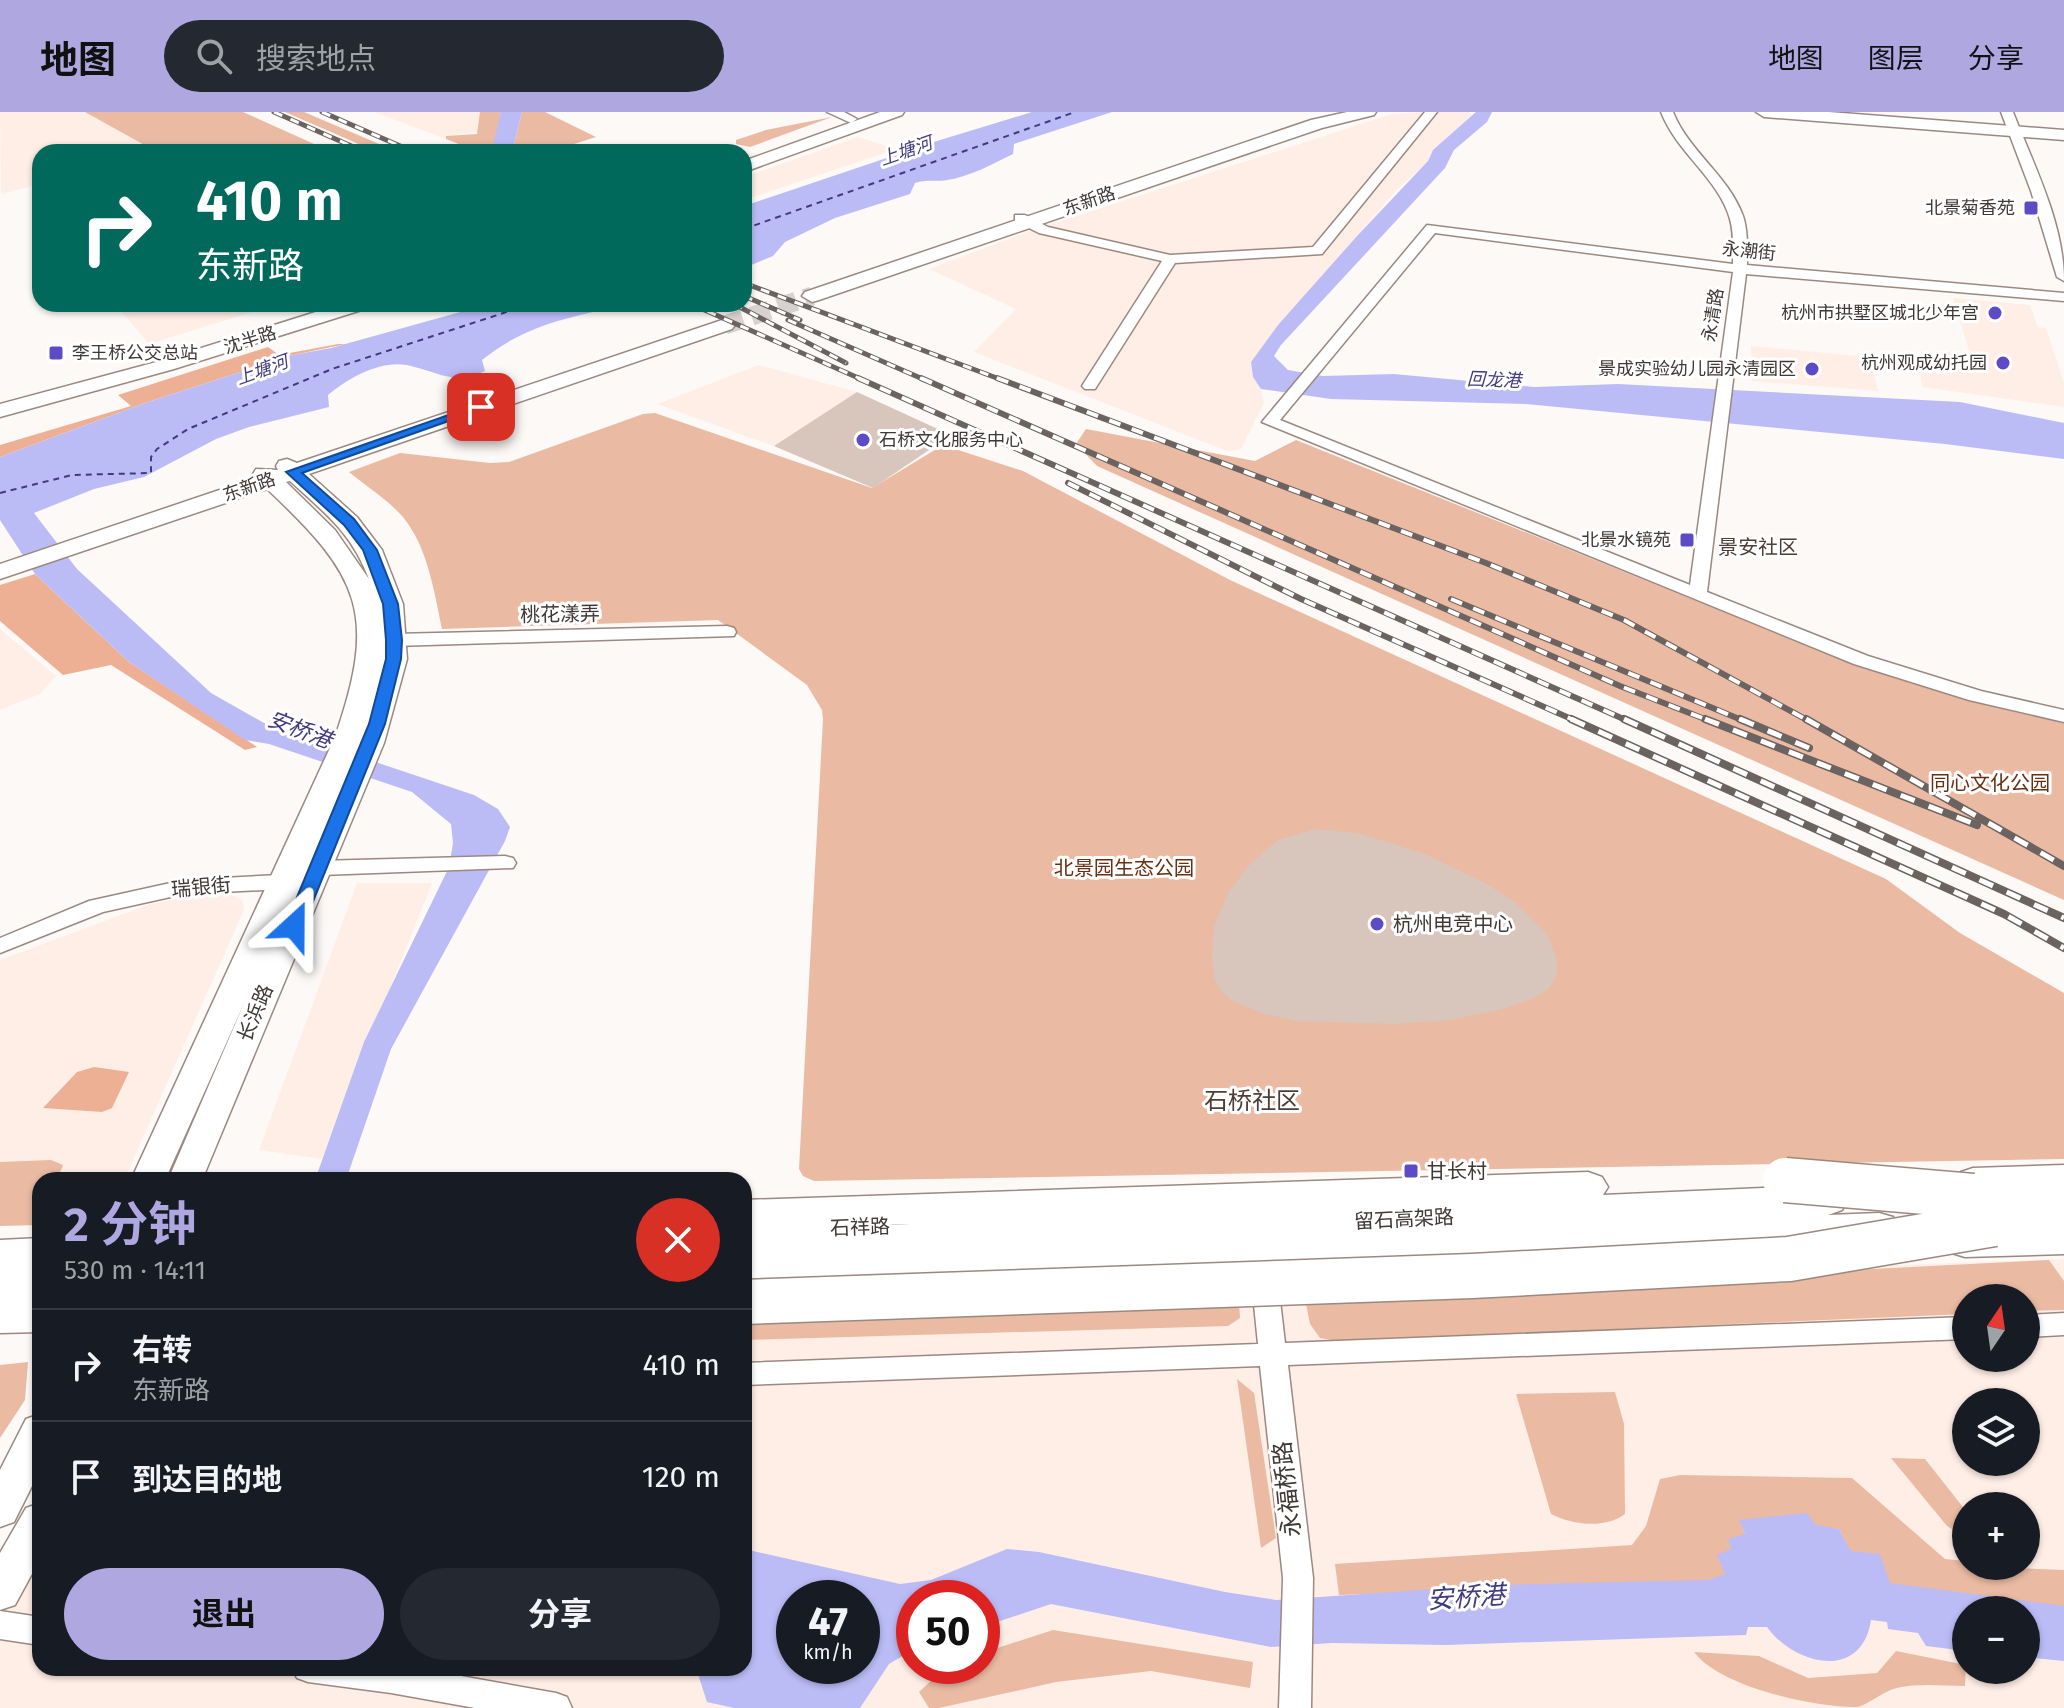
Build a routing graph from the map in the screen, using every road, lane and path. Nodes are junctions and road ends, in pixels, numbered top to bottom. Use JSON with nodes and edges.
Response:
{"nodes":[{"id":1,"x":833,"y":112,"type":"edge"},
{"id":2,"x":870,"y":112,"type":"edge"},
{"id":3,"x":896,"y":112,"type":"edge"},
{"id":4,"x":1340,"y":112,"type":"edge"},
{"id":5,"x":1368,"y":112,"type":"edge"},
{"id":6,"x":1431,"y":112,"type":"edge"},
{"id":7,"x":1667,"y":112,"type":"edge"},
{"id":8,"x":1764,"y":112,"type":"edge"},
{"id":9,"x":1822,"y":112,"type":"edge"},
{"id":10,"x":1910,"y":115,"type":"edge"},
{"id":11,"x":851,"y":119,"type":"junction"},
{"id":12,"x":2010,"y":123,"type":"edge"},
{"id":13,"x":2064,"y":132,"type":"edge"},
{"id":14,"x":752,"y":154,"type":"edge"},
{"id":15,"x":752,"y":164,"type":"edge"},
{"id":16,"x":1024,"y":220,"type":"junction"},
{"id":17,"x":2057,"y":230,"type":"edge"},
{"id":18,"x":1170,"y":259,"type":"junction"},
{"id":19,"x":1740,"y":269,"type":"junction"},
{"id":20,"x":2064,"y":277,"type":"edge"},
{"id":21,"x":807,"y":294,"type":"tunnel mouth"},
{"id":22,"x":2064,"y":297,"type":"edge"},
{"id":23,"x":302,"y":312,"type":"edge"},
{"id":24,"x":336,"y":312,"type":"edge"},
{"id":25,"x":720,"y":323,"type":"tunnel mouth"},
{"id":26,"x":1090,"y":386,"type":"dead end"},
{"id":27,"x":0,"y":398,"type":"edge"},
{"id":28,"x":0,"y":411,"type":"edge"},
{"id":29,"x":278,"y":473,"type":"junction"},
{"id":30,"x":11,"y":564,"type":"edge"},
{"id":31,"x":1698,"y":594,"type":"junction"},
{"id":32,"x":727,"y":632,"type":"dead end"},
{"id":33,"x":394,"y":640,"type":"junction"},
{"id":34,"x":2064,"y":716,"type":"edge"},
{"id":35,"x":365,"y":725,"type":"junction"},
{"id":36,"x":326,"y":819,"type":"junction"},
{"id":37,"x":505,"y":863,"type":"dead end"},
{"id":38,"x":318,"y":868,"type":"junction"},
{"id":39,"x":283,"y":882,"type":"junction"},
{"id":40,"x":0,"y":946,"type":"edge"},
{"id":41,"x":152,"y":1172,"type":"edge"},
{"id":42,"x":188,"y":1172,"type":"edge"},
{"id":43,"x":2064,"y":1178,"type":"edge"},
{"id":44,"x":2064,"y":1193,"type":"edge"},
{"id":45,"x":1984,"y":1210,"type":"junction"},
{"id":46,"x":752,"y":1215,"type":"edge"},
{"id":47,"x":2064,"y":1221,"type":"edge"},
{"id":48,"x":752,"y":1231,"type":"edge"},
{"id":49,"x":2064,"y":1240,"type":"edge"},
{"id":50,"x":752,"y":1247,"type":"edge"},
{"id":51,"x":32,"y":1252,"type":"edge"},
{"id":52,"x":0,"y":1254,"type":"edge"},
{"id":53,"x":1264,"y":1270,"type":"junction"},
{"id":54,"x":32,"y":1271,"type":"edge"},
{"id":55,"x":0,"y":1273,"type":"edge"},
{"id":56,"x":752,"y":1273,"type":"edge"},
{"id":57,"x":752,"y":1290,"type":"edge"},
{"id":58,"x":32,"y":1299,"type":"edge"},
{"id":59,"x":0,"y":1300,"type":"edge"},
{"id":60,"x":752,"y":1302,"type":"edge"},
{"id":61,"x":32,"y":1317,"type":"edge"},
{"id":62,"x":0,"y":1318,"type":"edge"},
{"id":63,"x":2064,"y":1324,"type":"edge"},
{"id":64,"x":2040,"y":1325,"type":"edge"},
{"id":65,"x":1952,"y":1329,"type":"edge"},
{"id":66,"x":1273,"y":1354,"type":"junction"},
{"id":67,"x":752,"y":1374,"type":"edge"},
{"id":68,"x":32,"y":1446,"type":"edge"},
{"id":69,"x":0,"y":1510,"type":"edge"},
{"id":70,"x":32,"y":1534,"type":"edge"},
{"id":71,"x":0,"y":1592,"type":"edge"},
{"id":72,"x":0,"y":1625,"type":"edge"},
{"id":73,"x":32,"y":1630,"type":"edge"},
{"id":74,"x":374,"y":1676,"type":"edge"},
{"id":75,"x":556,"y":1708,"type":"edge"},
{"id":76,"x":1295,"y":1708,"type":"edge"}],
"edges":[{"from":1,"to":11,"type":"street"},
{"from":2,"to":11,"type":"main road"},
{"from":3,"to":15,"type":"main road"},
{"from":4,"to":16,"type":"main road","name":"东新路"},
{"from":5,"to":16,"type":"main road","name":"东新路"},
{"from":6,"to":18,"type":"street"},
{"from":7,"to":19,"type":"street","name":"永清路"},
{"from":8,"to":12,"type":"main road"},
{"from":9,"to":10,"type":"main road"},
{"from":10,"to":12,"type":"main road"},
{"from":11,"to":14,"type":"main road"},
{"from":12,"to":13,"type":"main road"},
{"from":12,"to":17,"type":"street"},
{"from":16,"to":18,"type":"street"},
{"from":16,"to":21,"type":"main road","name":"东新路"},
{"from":17,"to":20,"type":"street"},
{"from":18,"to":26,"type":"street"},
{"from":19,"to":22,"type":"street","name":"永潮街"},
{"from":19,"to":31,"type":"street","name":"永清路"},
{"from":19,"to":31,"type":"street","name":"永潮街"},
{"from":23,"to":27,"type":"main road","name":"沈半路"},
{"from":24,"to":28,"type":"main road","name":"沈半路"},
{"from":25,"to":29,"type":"main road","name":"东新路"},
{"from":29,"to":30,"type":"main road","name":"东新路"},
{"from":29,"to":33,"type":"main road","name":"长浜路"},
{"from":29,"to":35,"type":"main road","name":"长浜路"},
{"from":31,"to":34,"type":"street"},
{"from":32,"to":33,"type":"street","name":"桃花漾弄"},
{"from":33,"to":35,"type":"main road","name":"长浜路"},
{"from":35,"to":36,"type":"main road","name":"长浜路"},
{"from":36,"to":38,"type":"main road","name":"长浜路"},
{"from":36,"to":39,"type":"main road","name":"长浜路"},
{"from":37,"to":38,"type":"street","name":"瑞银街"},
{"from":38,"to":39,"type":"street","name":"瑞银街"},
{"from":38,"to":42,"type":"main road","name":"长浜路"},
{"from":39,"to":40,"type":"street","name":"瑞银街"},
{"from":39,"to":41,"type":"main road","name":"长浜路"},
{"from":43,"to":48,"type":"main road","name":"石祥路"},
{"from":44,"to":45,"type":"highway","name":"留石高架路"},
{"from":45,"to":46,"type":"highway","bridge":true},
{"from":45,"to":47,"type":"highway","name":"留石高架路"},
{"from":45,"to":50,"type":"highway","name":"留石高架路","bridge":true},
{"from":45,"to":56,"type":"highway","name":"留石高架路","bridge":true},
{"from":45,"to":60,"type":"highway","bridge":true},
{"from":49,"to":53,"type":"main road"},
{"from":51,"to":52,"type":"main road"},
{"from":53,"to":57,"type":"main road"},
{"from":53,"to":66,"type":"street","name":"永福桥路"},
{"from":54,"to":55,"type":"highway"},
{"from":58,"to":59,"type":"highway"},
{"from":61,"to":62,"type":"main road"},
{"from":63,"to":64,"type":"street"},
{"from":65,"to":66,"type":"street"},
{"from":66,"to":67,"type":"street"},
{"from":66,"to":76,"type":"street","name":"永福桥路"},
{"from":68,"to":69,"type":"main road"},
{"from":70,"to":71,"type":"main road"},
{"from":72,"to":73,"type":"street"},
{"from":74,"to":75,"type":"street"}]}
